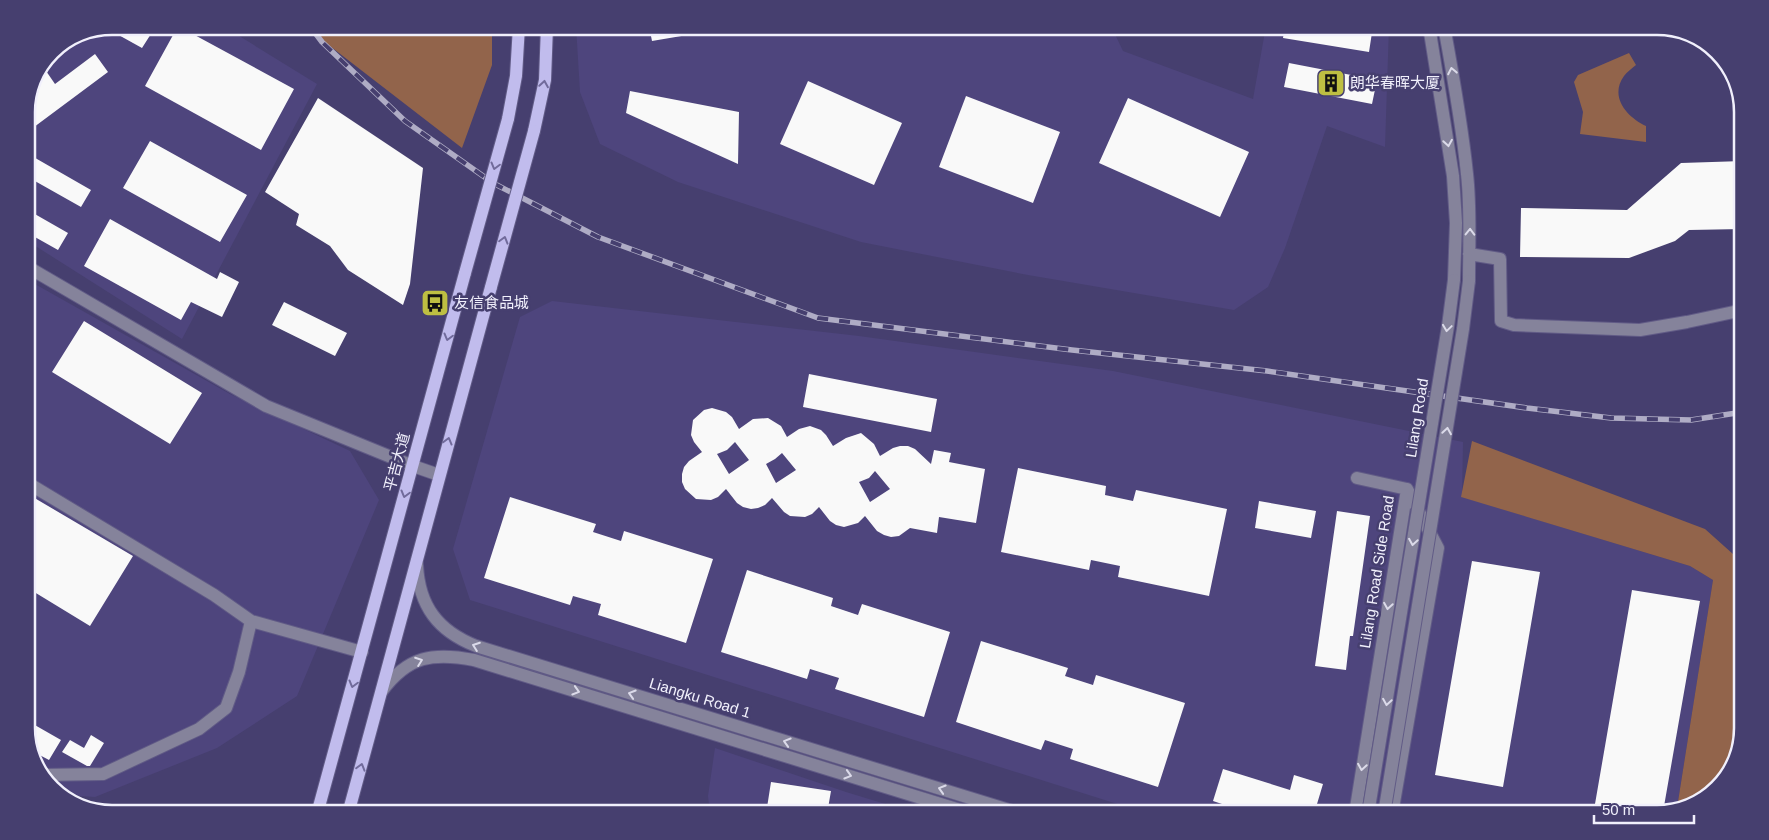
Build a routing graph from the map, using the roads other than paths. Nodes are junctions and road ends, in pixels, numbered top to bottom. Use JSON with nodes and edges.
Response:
{"nodes":[{"id":1,"x":518,"y":35,"type":"edge"},
{"id":2,"x":547,"y":35,"type":"edge"},
{"id":3,"x":1430,"y":35,"type":"edge"},
{"id":4,"x":1446,"y":35,"type":"edge"},
{"id":5,"x":1469,"y":254,"type":"junction"},
{"id":6,"x":35,"y":271,"type":"edge"},
{"id":7,"x":1734,"y":312,"type":"edge"},
{"id":8,"x":413,"y":466,"type":"junction"},
{"id":9,"x":439,"y":475,"type":"junction"},
{"id":10,"x":1357,"y":478,"type":"dead end"},
{"id":11,"x":35,"y":487,"type":"edge"},
{"id":12,"x":1407,"y":489,"type":"junction"},
{"id":13,"x":417,"y":560,"type":"junction"},
{"id":14,"x":251,"y":621,"type":"junction"},
{"id":15,"x":362,"y":652,"type":"junction"},
{"id":16,"x":382,"y":690,"type":"junction"},
{"id":17,"x":51,"y":775,"type":"edge"},
{"id":18,"x":320,"y":805,"type":"edge"},
{"id":19,"x":350,"y":805,"type":"edge"},
{"id":20,"x":944,"y":805,"type":"edge"},
{"id":21,"x":993,"y":805,"type":"edge"},
{"id":22,"x":1356,"y":805,"type":"edge"},
{"id":23,"x":1369,"y":805,"type":"edge"},
{"id":24,"x":1385,"y":805,"type":"edge"},
{"id":25,"x":1394,"y":805,"type":"edge"}],
"edges":[{"from":1,"to":8,"type":"main road","name":"平吉大道","one_way":true,"bridge":true},
{"from":9,"to":2,"type":"main road","one_way":true,"bridge":true},
{"from":3,"to":23,"type":"street","name":"Lilang Road","one_way":true,"bridge":true},
{"from":5,"to":4,"type":"street","name":"Lilang Road","one_way":true},
{"from":5,"to":7,"type":"street"},
{"from":24,"to":5,"type":"street","name":"Lilang Road","one_way":true,"bridge":true},
{"from":6,"to":8,"type":"street"},
{"from":8,"to":9,"type":"street"},
{"from":8,"to":15,"type":"main road","name":"平吉大道","one_way":true},
{"from":9,"to":13,"type":"main road"},
{"from":10,"to":12,"type":"street"},
{"from":11,"to":14,"type":"street"},
{"from":12,"to":22,"type":"street","name":"Lilang Road Side Road","one_way":true},
{"from":12,"to":25,"type":"street","name":"Lilang Road Side Road"},
{"from":13,"to":16,"type":"main road"},
{"from":21,"to":13,"type":"street","name":"Liangku Road 1","one_way":true},
{"from":14,"to":15,"type":"street"},
{"from":14,"to":17,"type":"street"},
{"from":15,"to":18,"type":"main road","name":"平吉大道","one_way":true},
{"from":19,"to":16,"type":"main road","one_way":true},
{"from":16,"to":20,"type":"street","name":"Liangku Road 1","one_way":true}]}
